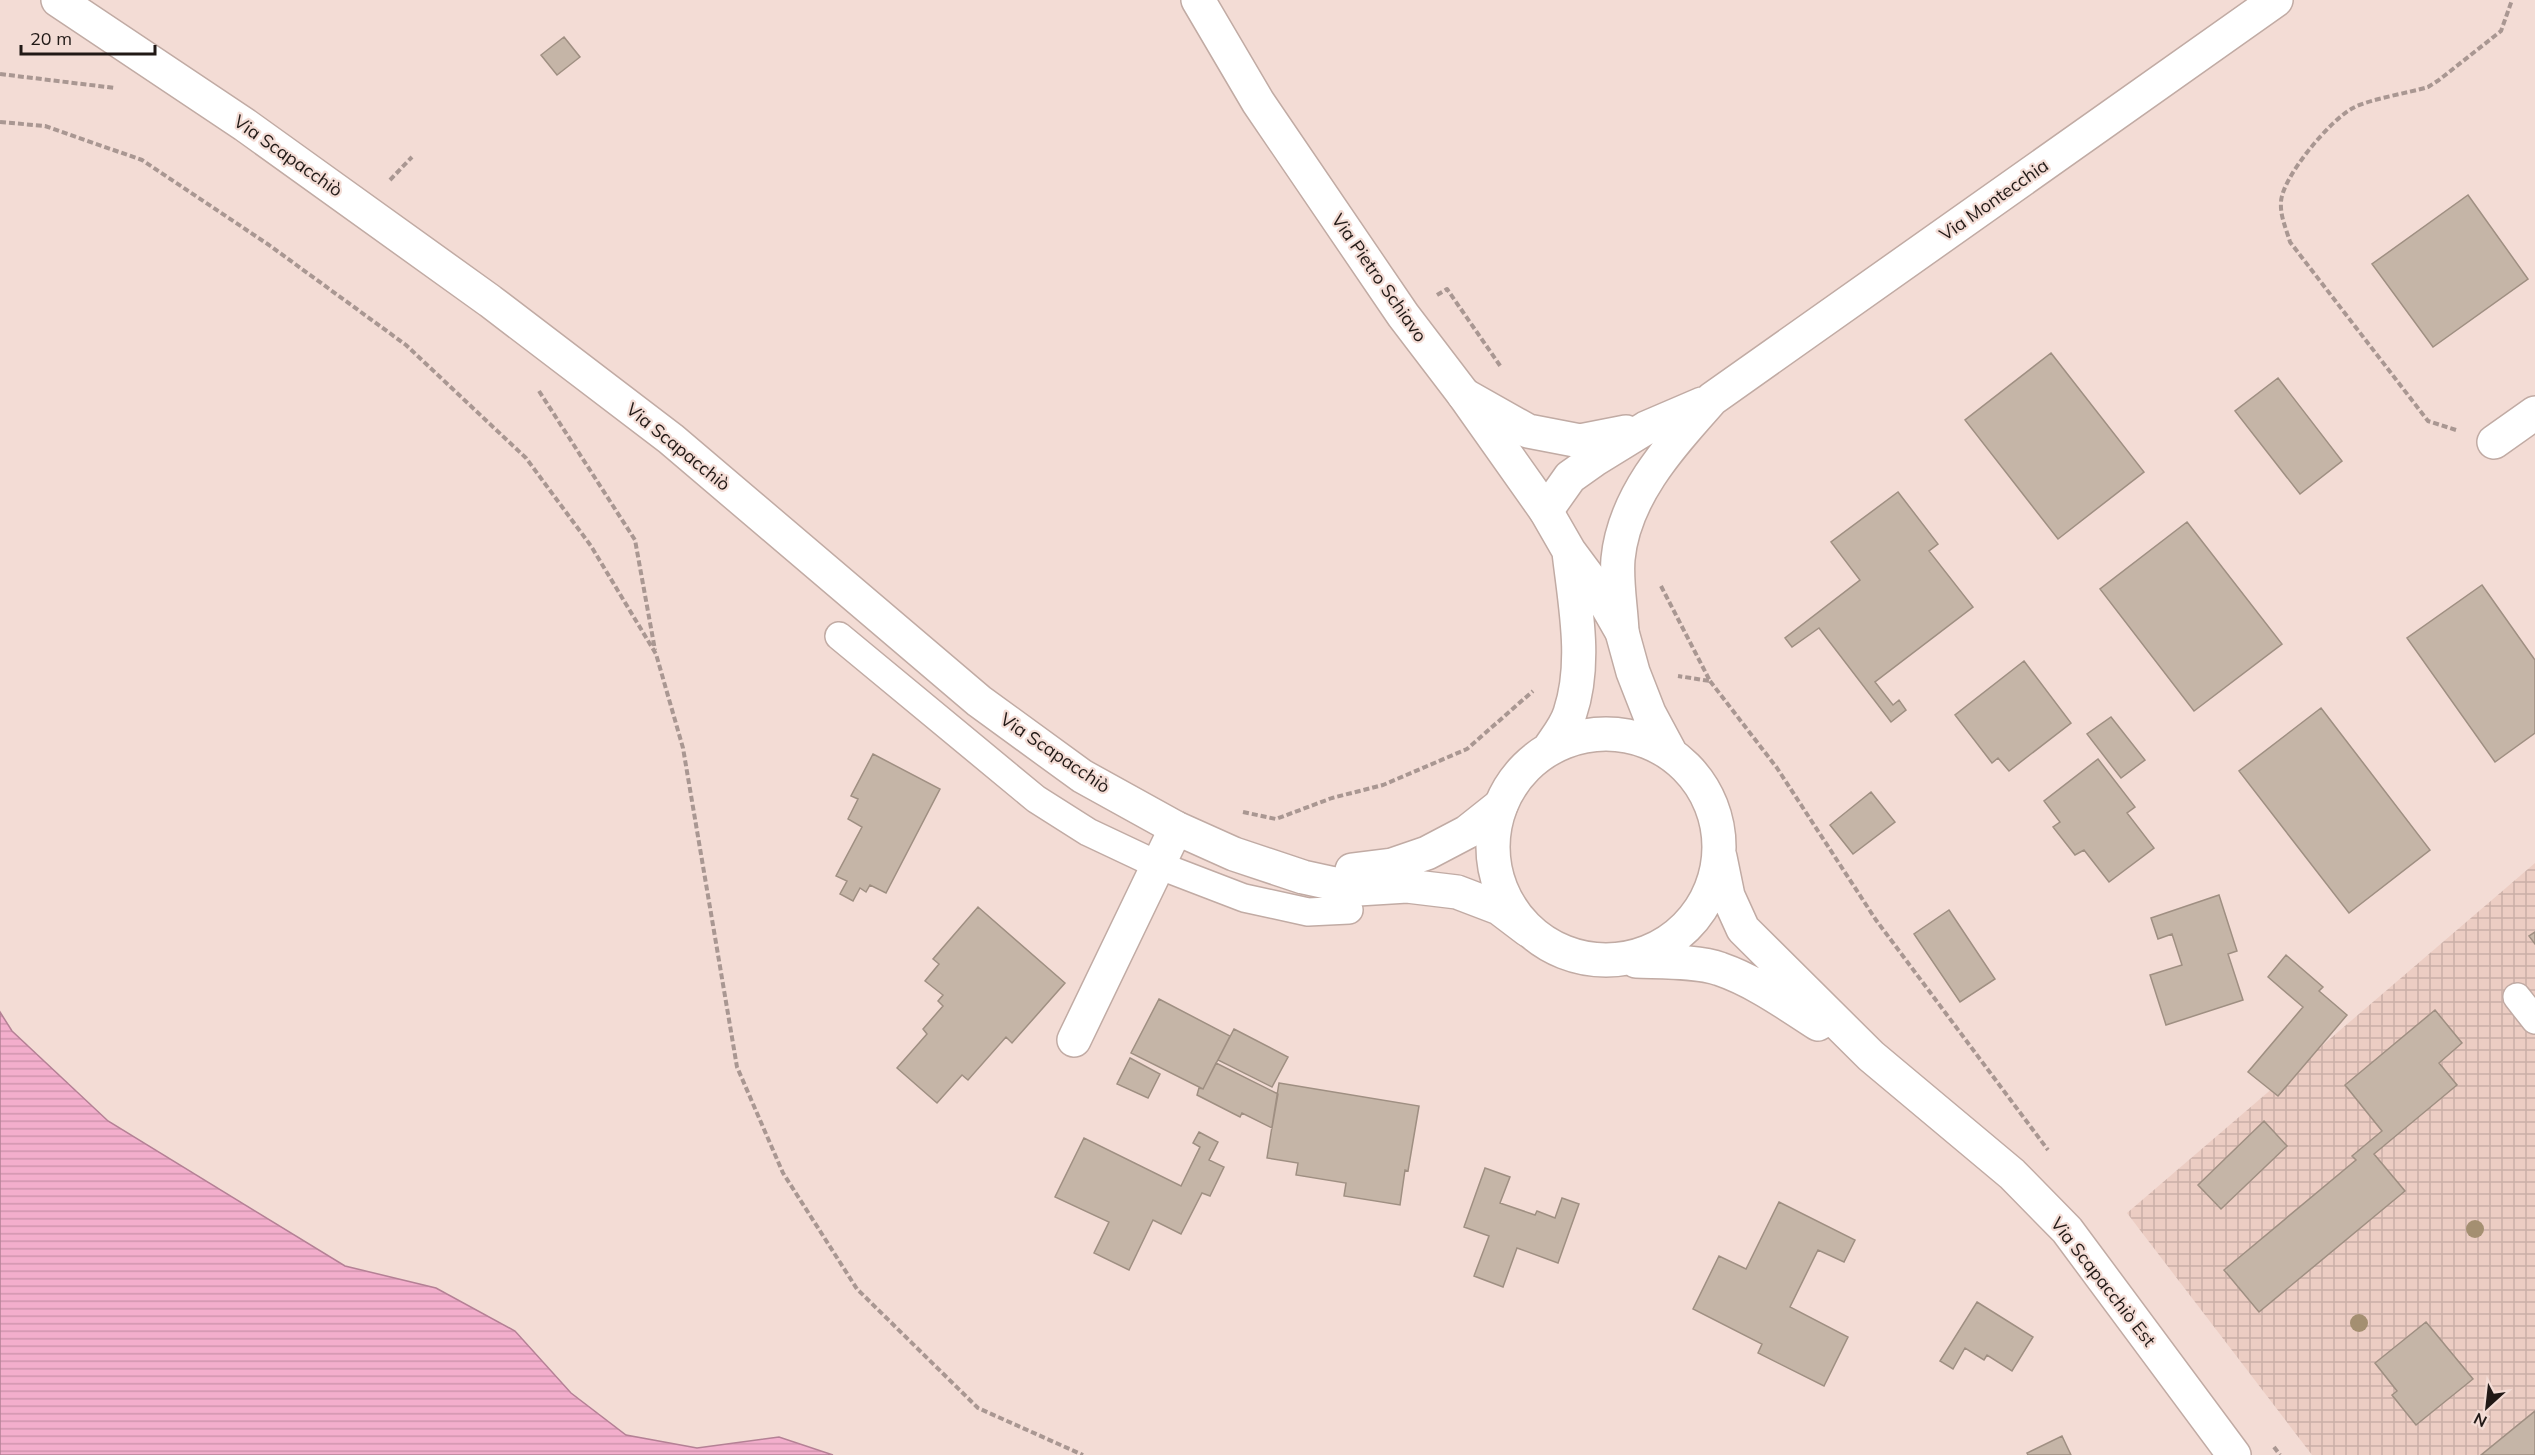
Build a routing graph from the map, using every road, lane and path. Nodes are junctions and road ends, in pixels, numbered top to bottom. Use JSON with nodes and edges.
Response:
{"nodes":[{"id":1,"x":58,"y":0,"type":"edge"},
{"id":2,"x":1198,"y":0,"type":"edge"},
{"id":3,"x":2276,"y":0,"type":"edge"},
{"id":4,"x":2512,"y":0,"type":"edge"},
{"id":5,"x":0,"y":122,"type":"edge"},
{"id":6,"x":412,"y":157,"type":"dead end"},
{"id":7,"x":385,"y":184,"type":"dead end"},
{"id":8,"x":1403,"y":315,"type":"junction"},
{"id":9,"x":1502,"y":369,"type":"dead end"},
{"id":10,"x":539,"y":390,"type":"dead end"},
{"id":11,"x":1464,"y":395,"type":"junction"},
{"id":12,"x":1712,"y":399,"type":"junction"},
{"id":13,"x":2535,"y":413,"type":"edge"},
{"id":14,"x":1646,"y":428,"type":"junction"},
{"id":15,"x":2494,"y":442,"type":"joint"},
{"id":16,"x":1546,"y":511,"type":"junction"},
{"id":17,"x":1569,"y":551,"type":"junction"},
{"id":18,"x":1659,"y":584,"type":"dead end"},
{"id":19,"x":1622,"y":632,"type":"junction"},
{"id":20,"x":839,"y":636,"type":"dead end"},
{"id":21,"x":656,"y":654,"type":"junction"},
{"id":22,"x":1676,"y":676,"type":"dead end"},
{"id":23,"x":1710,"y":681,"type":"junction"},
{"id":24,"x":1536,"y":689,"type":"dead end"},
{"id":25,"x":1549,"y":749,"type":"junction"},
{"id":26,"x":1671,"y":754,"type":"junction"},
{"id":27,"x":1501,"y":805,"type":"junction"},
{"id":28,"x":1235,"y":810,"type":"dead end"},
{"id":29,"x":1176,"y":828,"type":"junction"},
{"id":30,"x":1720,"y":858,"type":"junction"},
{"id":31,"x":1158,"y":865,"type":"junction"},
{"id":32,"x":1303,"y":877,"type":"junction"},
{"id":33,"x":1348,"y":910,"type":"dead end"},
{"id":34,"x":1528,"y":930,"type":"junction"},
{"id":35,"x":1606,"y":961,"type":"junction"},
{"id":36,"x":2517,"y":997,"type":"dead end"},
{"id":37,"x":2535,"y":1020,"type":"edge"},
{"id":38,"x":1074,"y":1040,"type":"dead end"},
{"id":39,"x":1871,"y":1056,"type":"junction"},
{"id":40,"x":2055,"y":1159,"type":"dead end"},
{"id":41,"x":2273,"y":1446,"type":"dead end"},
{"id":42,"x":1083,"y":1455,"type":"edge"},
{"id":43,"x":2234,"y":1455,"type":"edge"},
{"id":44,"x":2280,"y":1455,"type":"edge"}],
"edges":[{"from":1,"to":29,"type":"street","name":"Via Scapacchiò"},
{"from":2,"to":8,"type":"street","name":"Via Pietro Schiavo"},
{"from":3,"to":12,"type":"street","name":"Via Montecchia"},
{"from":4,"to":15,"type":"path"},
{"from":5,"to":21,"type":"path"},
{"from":6,"to":7,"type":"path"},
{"from":8,"to":9,"type":"path"},
{"from":8,"to":11,"type":"street","name":"Via Pietro Schiavo"},
{"from":10,"to":21,"type":"path"},
{"from":11,"to":14,"type":"street","name":"Via Montecchia"},
{"from":11,"to":16,"type":"street","name":"Via Pietro Schiavo"},
{"from":12,"to":14,"type":"street","name":"Via Montecchia"},
{"from":12,"to":19,"type":"street","name":"Via Montecchia"},
{"from":13,"to":15,"type":"street"},
{"from":14,"to":16,"type":"street","name":"Via Montecchia"},
{"from":16,"to":17,"type":"street","name":"Via Pietro Schiavo"},
{"from":17,"to":19,"type":"street","name":"Via Pietro Schiavo"},
{"from":17,"to":25,"type":"street","name":"Via Pietro Schiavo"},
{"from":18,"to":23,"type":"path"},
{"from":19,"to":26,"type":"street","name":"Via Pietro Schiavo"},
{"from":20,"to":31,"type":"lane"},
{"from":21,"to":42,"type":"path"},
{"from":22,"to":23,"type":"path"},
{"from":23,"to":40,"type":"path"},
{"from":24,"to":28,"type":"path"},
{"from":25,"to":26,"type":"street","name":"Via Scapacchiò Est"},
{"from":25,"to":27,"type":"street","name":"Via Scapacchiò Est"},
{"from":26,"to":30,"type":"street","name":"Via Scapacchiò Est"},
{"from":27,"to":32,"type":"street","name":"Via Scapacchiò"},
{"from":27,"to":34,"type":"street","name":"Via Scapacchiò Est"},
{"from":29,"to":31,"type":"street"},
{"from":29,"to":32,"type":"street","name":"Via Scapacchiò"},
{"from":30,"to":35,"type":"street","name":"Via Scapacchiò Est"},
{"from":30,"to":39,"type":"street","name":"Via Scapacchiò Est"},
{"from":31,"to":33,"type":"lane"},
{"from":31,"to":38,"type":"street"},
{"from":32,"to":34,"type":"street","name":"Via Scapacchiò"},
{"from":34,"to":35,"type":"street","name":"Via Scapacchiò Est"},
{"from":35,"to":39,"type":"street","name":"Via Scapacchiò Est"},
{"from":36,"to":37,"type":"lane"},
{"from":39,"to":43,"type":"street","name":"Via Scapacchiò Est"},
{"from":41,"to":44,"type":"path"}]}
